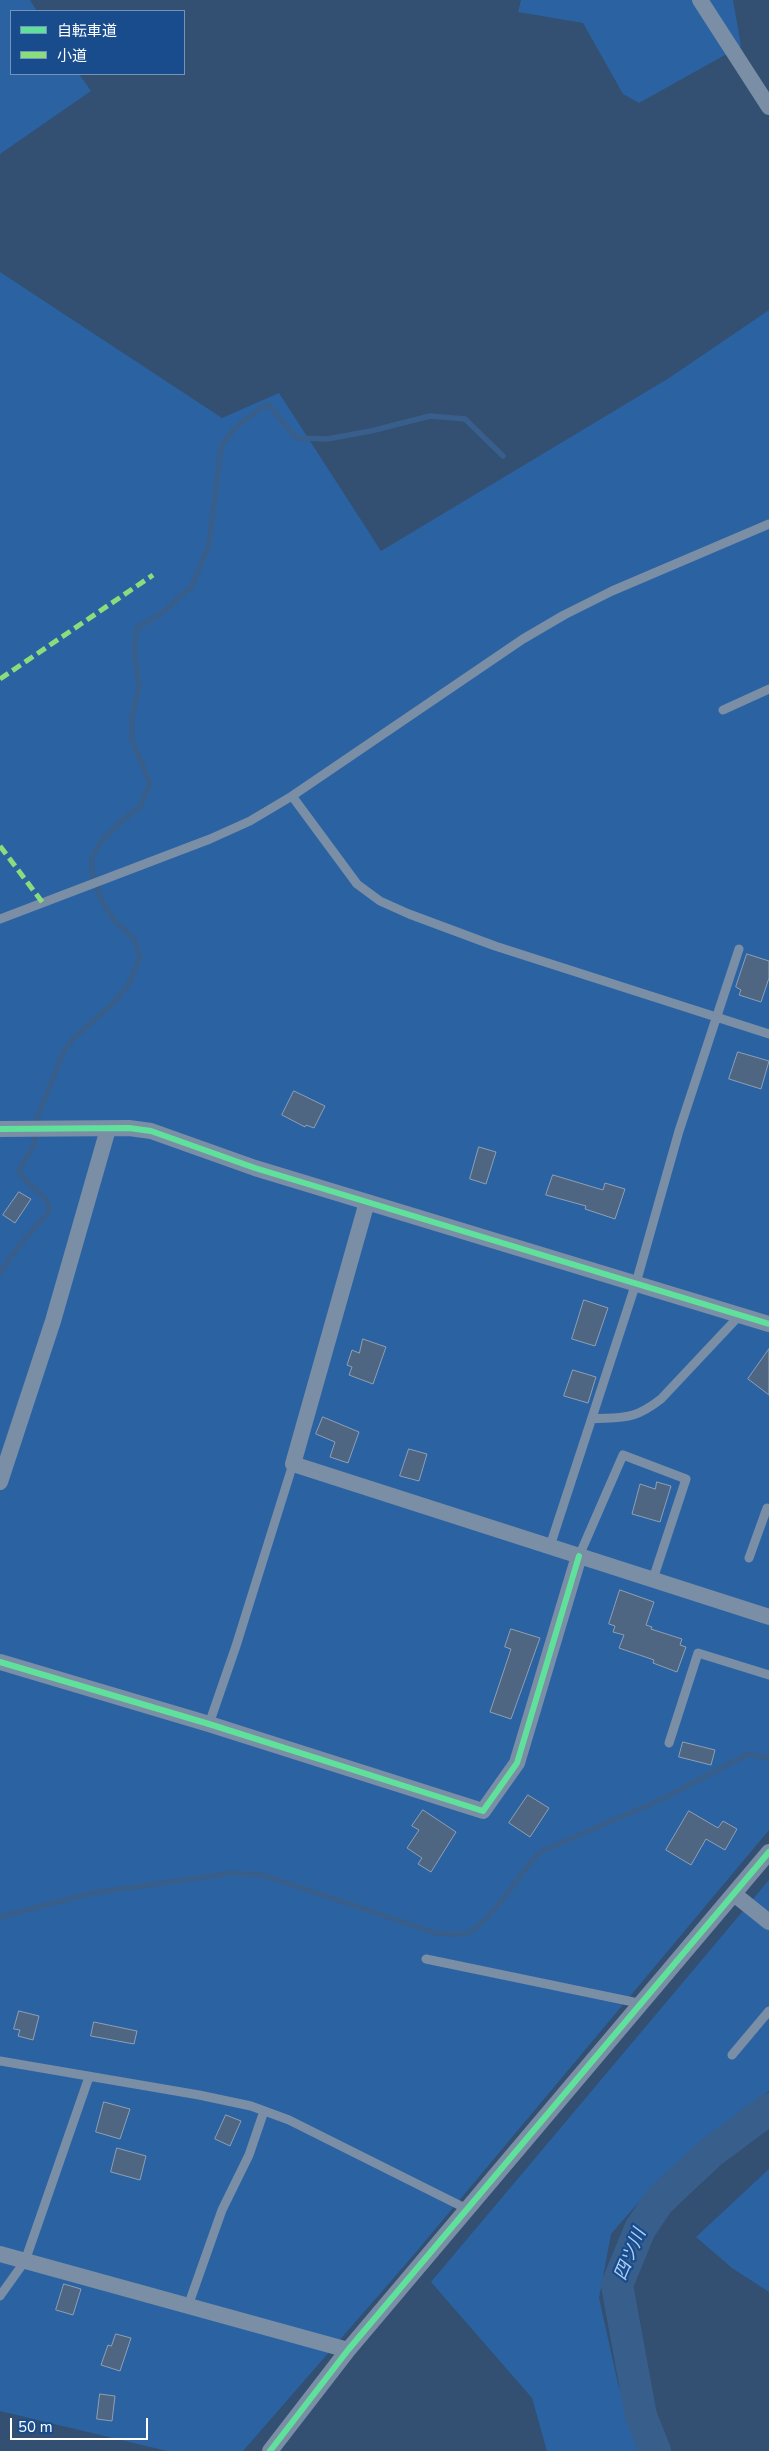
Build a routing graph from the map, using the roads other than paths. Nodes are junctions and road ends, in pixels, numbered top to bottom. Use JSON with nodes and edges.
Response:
{"nodes":[{"id":1,"x":700,"y":0,"type":"edge"},
{"id":2,"x":769,"y":107,"type":"edge"},
{"id":3,"x":769,"y":524,"type":"edge"},
{"id":4,"x":769,"y":689,"type":"edge"},
{"id":5,"x":723,"y":710,"type":"dead end"},
{"id":6,"x":292,"y":796,"type":"junction"},
{"id":7,"x":0,"y":919,"type":"edge"},
{"id":8,"x":739,"y":948,"type":"dead end"},
{"id":9,"x":718,"y":1019,"type":"junction"},
{"id":10,"x":769,"y":1034,"type":"edge"},
{"id":11,"x":0,"y":1129,"type":"edge"},
{"id":12,"x":108,"y":1129,"type":"junction"},
{"id":13,"x":367,"y":1202,"type":"junction"},
{"id":14,"x":636,"y":1284,"type":"junction"},
{"id":15,"x":740,"y":1315,"type":"junction"},
{"id":16,"x":769,"y":1324,"type":"edge"},
{"id":17,"x":592,"y":1419,"type":"junction"},
{"id":18,"x":293,"y":1464,"type":"junction"},
{"id":19,"x":0,"y":1482,"type":"edge"},
{"id":20,"x":769,"y":1509,"type":"edge"},
{"id":21,"x":550,"y":1546,"type":"junction"},
{"id":22,"x":579,"y":1556,"type":"junction"},
{"id":23,"x":750,"y":1558,"type":"dead end"},
{"id":24,"x":652,"y":1579,"type":"junction"},
{"id":25,"x":769,"y":1617,"type":"edge"},
{"id":26,"x":0,"y":1662,"type":"edge"},
{"id":27,"x":769,"y":1675,"type":"edge"},
{"id":28,"x":209,"y":1724,"type":"junction"},
{"id":29,"x":669,"y":1743,"type":"dead end"},
{"id":30,"x":769,"y":1852,"type":"edge"},
{"id":31,"x":734,"y":1894,"type":"junction"},
{"id":32,"x":769,"y":1922,"type":"edge"},
{"id":33,"x":426,"y":1960,"type":"dead end"},
{"id":34,"x":643,"y":2004,"type":"junction"},
{"id":35,"x":769,"y":2011,"type":"edge"},
{"id":36,"x":732,"y":2055,"type":"dead end"},
{"id":37,"x":0,"y":2061,"type":"edge"},
{"id":38,"x":89,"y":2077,"type":"junction"},
{"id":39,"x":264,"y":2111,"type":"junction"},
{"id":40,"x":469,"y":2210,"type":"junction"},
{"id":41,"x":0,"y":2254,"type":"edge"},
{"id":42,"x":25,"y":2261,"type":"junction"},
{"id":43,"x":0,"y":2296,"type":"edge"},
{"id":44,"x":188,"y":2306,"type":"junction"},
{"id":45,"x":348,"y":2350,"type":"junction"},
{"id":46,"x":270,"y":2451,"type":"edge"}],
"edges":[{"from":1,"to":2,"type":"street"},
{"from":3,"to":6,"type":"lane"},
{"from":4,"to":5,"type":"lane"},
{"from":6,"to":7,"type":"lane"},
{"from":6,"to":9,"type":"lane"},
{"from":8,"to":9,"type":"lane"},
{"from":9,"to":10,"type":"lane"},
{"from":9,"to":14,"type":"lane"},
{"from":11,"to":12,"type":"street"},
{"from":12,"to":13,"type":"street"},
{"from":12,"to":19,"type":"street"},
{"from":13,"to":14,"type":"street"},
{"from":13,"to":18,"type":"street"},
{"from":14,"to":15,"type":"street"},
{"from":14,"to":17,"type":"lane"},
{"from":15,"to":16,"type":"street"},
{"from":15,"to":17,"type":"lane"},
{"from":17,"to":21,"type":"lane"},
{"from":18,"to":21,"type":"street"},
{"from":18,"to":28,"type":"lane"},
{"from":20,"to":23,"type":"lane"},
{"from":21,"to":22,"type":"street"},
{"from":22,"to":24,"type":"street"},
{"from":22,"to":24,"type":"lane"},
{"from":22,"to":28,"type":"street"},
{"from":24,"to":25,"type":"street"},
{"from":26,"to":28,"type":"street"},
{"from":27,"to":29,"type":"lane"},
{"from":30,"to":31,"type":"street"},
{"from":31,"to":32,"type":"street"},
{"from":31,"to":34,"type":"street"},
{"from":33,"to":34,"type":"lane"},
{"from":34,"to":40,"type":"street"},
{"from":35,"to":36,"type":"lane"},
{"from":37,"to":38,"type":"lane"},
{"from":38,"to":39,"type":"lane"},
{"from":38,"to":42,"type":"lane"},
{"from":39,"to":40,"type":"lane"},
{"from":39,"to":44,"type":"lane"},
{"from":40,"to":45,"type":"street"},
{"from":41,"to":42,"type":"street"},
{"from":42,"to":43,"type":"lane"},
{"from":42,"to":44,"type":"street"},
{"from":44,"to":45,"type":"street"},
{"from":45,"to":46,"type":"street"}]}
